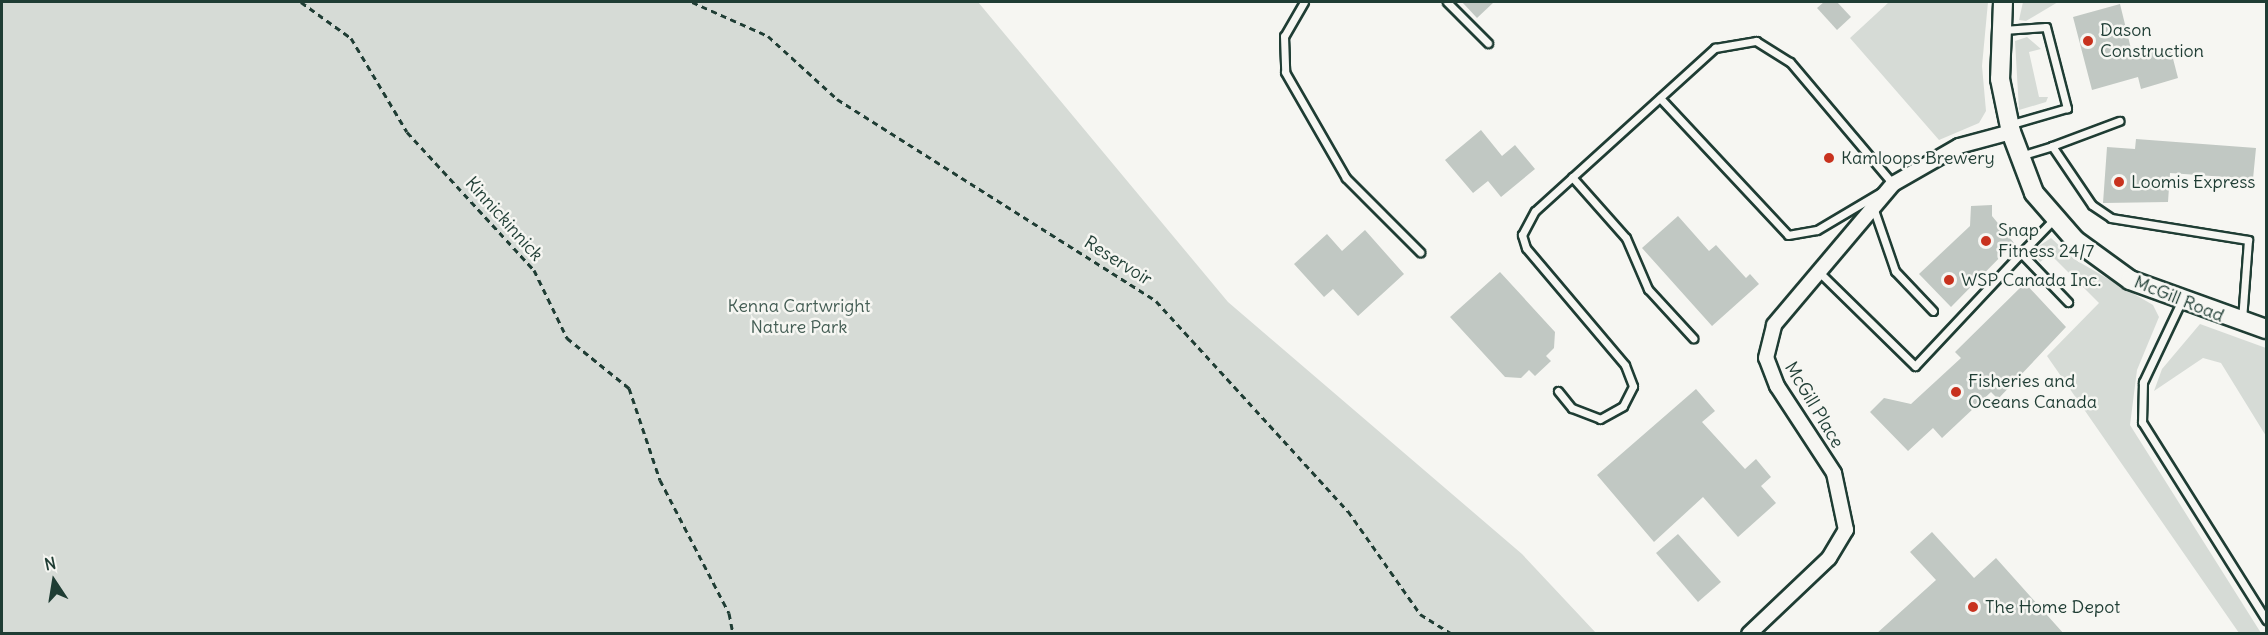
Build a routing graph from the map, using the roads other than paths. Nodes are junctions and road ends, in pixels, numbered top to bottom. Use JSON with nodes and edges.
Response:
{"nodes":[{"id":1,"x":1304,"y":2,"type":"edge"},
{"id":2,"x":1447,"y":2,"type":"edge"},
{"id":3,"x":2003,"y":2,"type":"edge"},
{"id":4,"x":2000,"y":30,"type":"junction"},
{"id":5,"x":1488,"y":43,"type":"dead end"},
{"id":6,"x":1660,"y":98,"type":"junction"},
{"id":7,"x":2119,"y":121,"type":"dead end"},
{"id":8,"x":2010,"y":128,"type":"junction"},
{"id":9,"x":2052,"y":146,"type":"junction"},
{"id":10,"x":2020,"y":156,"type":"junction"},
{"id":11,"x":1572,"y":177,"type":"junction"},
{"id":12,"x":1893,"y":184,"type":"junction"},
{"id":13,"x":1874,"y":210,"type":"junction"},
{"id":14,"x":2055,"y":218,"type":"junction"},
{"id":15,"x":1420,"y":252,"type":"dead end"},
{"id":16,"x":2022,"y":253,"type":"junction"},
{"id":17,"x":1820,"y":273,"type":"junction"},
{"id":18,"x":2068,"y":302,"type":"dead end"},
{"id":19,"x":2181,"y":302,"type":"junction"},
{"id":20,"x":1933,"y":311,"type":"dead end"},
{"id":21,"x":2242,"y":323,"type":"junction"},
{"id":22,"x":2266,"y":329,"type":"edge"},
{"id":23,"x":1693,"y":338,"type":"dead end"},
{"id":24,"x":1558,"y":392,"type":"dead end"},
{"id":25,"x":2266,"y":620,"type":"edge"},
{"id":26,"x":1749,"y":633,"type":"edge"}],
"edges":[{"from":1,"to":15,"type":"lane"},
{"from":2,"to":5,"type":"lane"},
{"from":3,"to":4,"type":"street","name":"McGill Road"},
{"from":4,"to":8,"type":"street","name":"McGill Road"},
{"from":4,"to":8,"type":"lane"},
{"from":6,"to":11,"type":"lane"},
{"from":6,"to":12,"type":"lane"},
{"from":6,"to":12,"type":"lane"},
{"from":7,"to":9,"type":"lane"},
{"from":8,"to":10,"type":"street","name":"McGill Road"},
{"from":8,"to":12,"type":"street","name":"McGill Place"},
{"from":9,"to":10,"type":"lane"},
{"from":9,"to":21,"type":"lane"},
{"from":10,"to":14,"type":"street","name":"McGill Road"},
{"from":11,"to":23,"type":"lane"},
{"from":11,"to":24,"type":"lane"},
{"from":12,"to":13,"type":"street","name":"McGill Place"},
{"from":13,"to":17,"type":"street","name":"McGill Place"},
{"from":13,"to":20,"type":"lane"},
{"from":14,"to":16,"type":"lane"},
{"from":14,"to":19,"type":"street","name":"McGill Road"},
{"from":16,"to":17,"type":"lane"},
{"from":16,"to":18,"type":"lane"},
{"from":17,"to":26,"type":"street","name":"McGill Place"},
{"from":19,"to":21,"type":"street","name":"McGill Road"},
{"from":19,"to":25,"type":"lane"},
{"from":21,"to":22,"type":"street","name":"McGill Road"}]}
